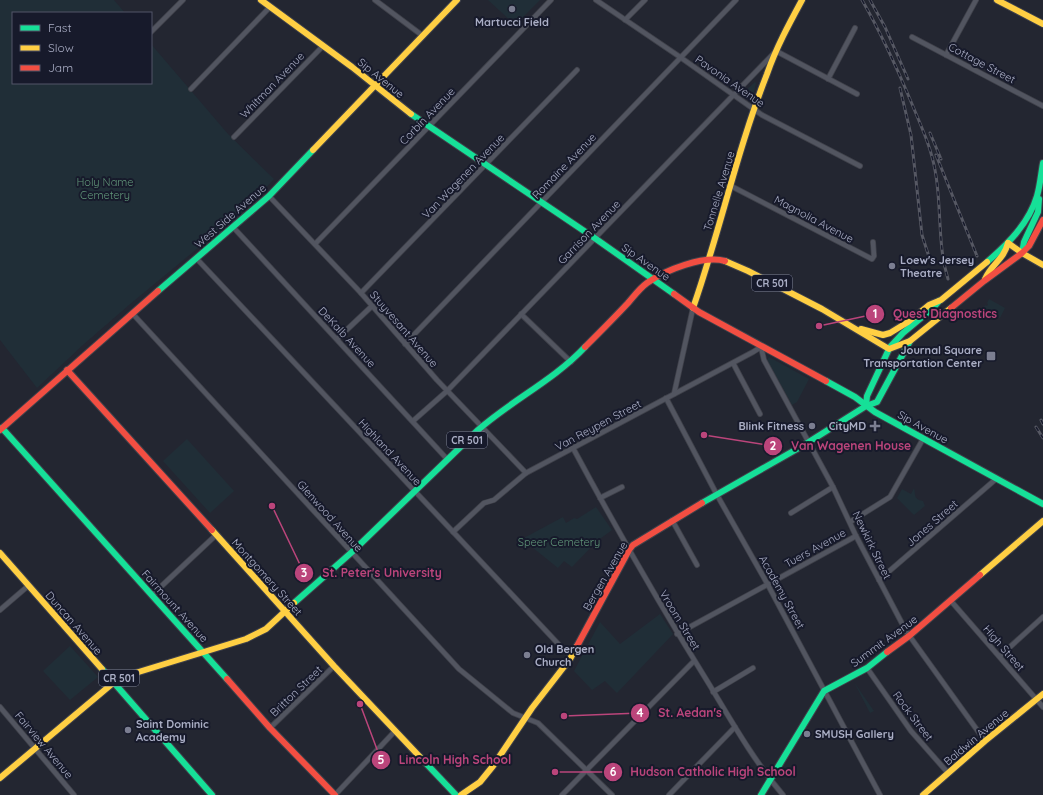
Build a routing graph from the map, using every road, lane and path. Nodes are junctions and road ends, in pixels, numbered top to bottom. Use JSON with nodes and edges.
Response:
{"nodes":[{"id":1,"x":183,"y":0,"type":"edge"},
{"id":2,"x":261,"y":0,"type":"edge"},
{"id":3,"x":375,"y":0,"type":"edge"},
{"id":4,"x":457,"y":0,"type":"edge"},
{"id":5,"x":551,"y":0,"type":"edge"},
{"id":6,"x":596,"y":0,"type":"edge"},
{"id":7,"x":645,"y":0,"type":"edge"},
{"id":8,"x":736,"y":0,"type":"edge"},
{"id":9,"x":802,"y":0,"type":"edge"},
{"id":10,"x":976,"y":0,"type":"edge"},
{"id":11,"x":997,"y":0,"type":"edge"},
{"id":12,"x":270,"y":7,"type":"junction"},
{"id":13,"x":626,"y":20,"type":"junction"},
{"id":14,"x":1043,"y":24,"type":"edge"},
{"id":15,"x":855,"y":28,"type":"dead end"},
{"id":16,"x":152,"y":31,"type":"edge"},
{"id":17,"x":423,"y":36,"type":"junction"},
{"id":18,"x":912,"y":36,"type":"dead end"},
{"id":19,"x":323,"y":46,"type":"junction"},
{"id":20,"x":776,"y":51,"type":"junction"},
{"id":21,"x":946,"y":55,"type":"junction"},
{"id":22,"x":680,"y":57,"type":"junction"},
{"id":23,"x":577,"y":70,"type":"dead end"},
{"id":24,"x":828,"y":79,"type":"junction"},
{"id":25,"x":376,"y":86,"type":"junction"},
{"id":26,"x":192,"y":89,"type":"dead end"},
{"id":27,"x":857,"y":94,"type":"dead end"},
{"id":28,"x":734,"y":95,"type":"junction"},
{"id":29,"x":1043,"y":106,"type":"edge"},
{"id":30,"x":755,"y":109,"type":"junction"},
{"id":31,"x":429,"y":126,"type":"junction"},
{"id":32,"x":234,"y":137,"type":"dead end"},
{"id":33,"x":486,"y":164,"type":"junction"},
{"id":34,"x":1043,"y":164,"type":"edge"},
{"id":35,"x":860,"y":166,"type":"dead end"},
{"id":36,"x":731,"y":186,"type":"junction"},
{"id":37,"x":1040,"y":188,"type":"junction"},
{"id":38,"x":269,"y":196,"type":"junction"},
{"id":39,"x":541,"y":202,"type":"junction"},
{"id":40,"x":1043,"y":220,"type":"edge"},
{"id":41,"x":233,"y":227,"type":"junction"},
{"id":42,"x":596,"y":238,"type":"junction"},
{"id":43,"x":873,"y":242,"type":"dead end"},
{"id":44,"x":1008,"y":243,"type":"junction"},
{"id":45,"x":315,"y":244,"type":"junction"},
{"id":46,"x":1022,"y":253,"type":"junction"},
{"id":47,"x":197,"y":259,"type":"junction"},
{"id":48,"x":710,"y":259,"type":"junction"},
{"id":49,"x":1043,"y":265,"type":"edge"},
{"id":50,"x":654,"y":280,"type":"junction"},
{"id":51,"x":984,"y":281,"type":"junction"},
{"id":52,"x":361,"y":293,"type":"junction"},
{"id":53,"x":941,"y":300,"type":"junction"},
{"id":54,"x":372,"y":306,"type":"junction"},
{"id":55,"x":693,"y":308,"type":"junction"},
{"id":56,"x":132,"y":313,"type":"junction"},
{"id":57,"x":521,"y":314,"type":"junction"},
{"id":58,"x":855,"y":328,"type":"junction"},
{"id":59,"x":337,"y":339,"type":"junction"},
{"id":60,"x":910,"y":341,"type":"junction"},
{"id":61,"x":405,"y":344,"type":"junction"},
{"id":62,"x":761,"y":347,"type":"junction"},
{"id":63,"x":889,"y":349,"type":"junction"},
{"id":64,"x":571,"y":362,"type":"junction"},
{"id":65,"x":733,"y":363,"type":"junction"},
{"id":66,"x":67,"y":370,"type":"junction"},
{"id":67,"x":447,"y":391,"type":"junction"},
{"id":68,"x":674,"y":394,"type":"junction"},
{"id":69,"x":666,"y":398,"type":"junction"},
{"id":70,"x":866,"y":406,"type":"junction"},
{"id":71,"x":760,"y":414,"type":"dead end"},
{"id":72,"x":413,"y":422,"type":"junction"},
{"id":73,"x":481,"y":427,"type":"junction"},
{"id":74,"x":1,"y":429,"type":"edge"},
{"id":75,"x":923,"y":439,"type":"junction"},
{"id":76,"x":808,"y":442,"type":"junction"},
{"id":77,"x":573,"y":448,"type":"junction"},
{"id":78,"x":447,"y":459,"type":"junction"},
{"id":79,"x":526,"y":474,"type":"junction"},
{"id":80,"x":996,"y":479,"type":"junction"},
{"id":81,"x":622,"y":487,"type":"dead end"},
{"id":82,"x":833,"y":487,"type":"junction"},
{"id":83,"x":415,"y":491,"type":"junction"},
{"id":84,"x":717,"y":495,"type":"junction"},
{"id":85,"x":600,"y":498,"type":"junction"},
{"id":86,"x":1043,"y":504,"type":"edge"},
{"id":87,"x":791,"y":514,"type":"dead end"},
{"id":88,"x":672,"y":520,"type":"junction"},
{"id":89,"x":1043,"y":521,"type":"edge"},
{"id":90,"x":850,"y":522,"type":"junction"},
{"id":91,"x":453,"y":532,"type":"junction"},
{"id":92,"x":216,"y":535,"type":"junction"},
{"id":93,"x":856,"y":536,"type":"junction"},
{"id":94,"x":629,"y":550,"type":"junction"},
{"id":95,"x":352,"y":552,"type":"junction"},
{"id":96,"x":0,"y":553,"type":"edge"},
{"id":97,"x":697,"y":565,"type":"dead end"},
{"id":98,"x":879,"y":580,"type":"junction"},
{"id":99,"x":768,"y":585,"type":"junction"},
{"id":100,"x":28,"y":586,"type":"junction"},
{"id":101,"x":152,"y":595,"type":"junction"},
{"id":102,"x":951,"y":601,"type":"junction"},
{"id":103,"x":0,"y":610,"type":"edge"},
{"id":104,"x":285,"y":612,"type":"junction"},
{"id":105,"x":1043,"y":617,"type":"edge"},
{"id":106,"x":678,"y":634,"type":"junction"},
{"id":107,"x":909,"y":636,"type":"junction"},
{"id":108,"x":202,"y":652,"type":"junction"},
{"id":109,"x":573,"y":654,"type":"junction"},
{"id":110,"x":1000,"y":656,"type":"junction"},
{"id":111,"x":694,"y":661,"type":"junction"},
{"id":112,"x":334,"y":666,"type":"junction"},
{"id":113,"x":753,"y":668,"type":"dead end"},
{"id":114,"x":867,"y":668,"type":"junction"},
{"id":115,"x":113,"y":682,"type":"junction"},
{"id":116,"x":824,"y":691,"type":"junction"},
{"id":117,"x":713,"y":692,"type":"junction"},
{"id":118,"x":1043,"y":694,"type":"edge"},
{"id":119,"x":1037,"y":700,"type":"junction"},
{"id":120,"x":0,"y":707,"type":"edge"},
{"id":121,"x":1043,"y":707,"type":"edge"},
{"id":122,"x":526,"y":718,"type":"junction"},
{"id":123,"x":735,"y":727,"type":"junction"},
{"id":124,"x":270,"y":728,"type":"junction"},
{"id":125,"x":395,"y":731,"type":"junction"},
{"id":126,"x":985,"y":741,"type":"junction"},
{"id":127,"x":34,"y":748,"type":"junction"},
{"id":128,"x":587,"y":770,"type":"junction"},
{"id":129,"x":948,"y":773,"type":"junction"},
{"id":130,"x":0,"y":778,"type":"edge"},
{"id":131,"x":770,"y":781,"type":"junction"},
{"id":132,"x":74,"y":795,"type":"edge"},
{"id":133,"x":212,"y":795,"type":"edge"},
{"id":134,"x":335,"y":795,"type":"edge"},
{"id":135,"x":456,"y":795,"type":"edge"},
{"id":136,"x":461,"y":795,"type":"edge"},
{"id":137,"x":562,"y":795,"type":"edge"},
{"id":138,"x":612,"y":795,"type":"edge"},
{"id":139,"x":669,"y":795,"type":"edge"},
{"id":140,"x":760,"y":795,"type":"edge"},
{"id":141,"x":783,"y":795,"type":"edge"},
{"id":142,"x":880,"y":795,"type":"edge"},
{"id":143,"x":923,"y":795,"type":"edge"}],
"edges":[{"from":1,"to":16,"type":"street"},
{"from":2,"to":12,"type":"street","name":"Sip Avenue"},
{"from":3,"to":17,"type":"street"},
{"from":4,"to":17,"type":"street","name":"West Side Avenue"},
{"from":5,"to":31,"type":"street","name":"Corbin Avenue"},
{"from":6,"to":13,"type":"street","name":"Pavonia Avenue"},
{"from":7,"to":13,"type":"street"},
{"from":8,"to":22,"type":"street","name":"Romaine Avenue"},
{"from":9,"to":20,"type":"street","name":"Tonnelle Avenue"},
{"from":10,"to":21,"type":"street"},
{"from":11,"to":14,"type":"street"},
{"from":12,"to":19,"type":"street","name":"Sip Avenue"},
{"from":12,"to":26,"type":"street"},
{"from":13,"to":22,"type":"street","name":"Pavonia Avenue"},
{"from":15,"to":24,"type":"street"},
{"from":17,"to":25,"type":"street","name":"West Side Avenue"},
{"from":18,"to":21,"type":"street","name":"Cottage Street"},
{"from":19,"to":25,"type":"street","name":"Sip Avenue"},
{"from":19,"to":32,"type":"street","name":"Whitman Avenue"},
{"from":20,"to":24,"type":"street"},
{"from":20,"to":28,"type":"street","name":"Garrison Avenue"},
{"from":20,"to":30,"type":"street","name":"Tonnelle Avenue"},
{"from":21,"to":29,"type":"street","name":"Cottage Street"},
{"from":22,"to":28,"type":"street","name":"Pavonia Avenue"},
{"from":22,"to":39,"type":"street","name":"Romaine Avenue"},
{"from":23,"to":33,"type":"street","name":"Van Wagenen Avenue"},
{"from":24,"to":27,"type":"street"},
{"from":25,"to":31,"type":"street","name":"Sip Avenue"},
{"from":25,"to":38,"type":"street","name":"West Side Avenue"},
{"from":28,"to":30,"type":"street","name":"Pavonia Avenue"},
{"from":28,"to":42,"type":"street","name":"Garrison Avenue"},
{"from":30,"to":35,"type":"street","name":"Pavonia Avenue"},
{"from":30,"to":36,"type":"street","name":"Tonnelle Avenue"},
{"from":31,"to":33,"type":"street","name":"Sip Avenue"},
{"from":31,"to":45,"type":"street","name":"Corbin Avenue"},
{"from":33,"to":39,"type":"street","name":"Sip Avenue"},
{"from":33,"to":52,"type":"street","name":"Van Wagenen Avenue"},
{"from":34,"to":37,"type":"street","number":"CR 501"},
{"from":36,"to":43,"type":"street","name":"Magnolia Avenue"},
{"from":36,"to":48,"type":"street","name":"Tonnelle Avenue"},
{"from":37,"to":44,"type":"street","number":"CR 501"},
{"from":37,"to":46,"type":"street"},
{"from":38,"to":41,"type":"street","name":"West Side Avenue"},
{"from":38,"to":45,"type":"street","name":"Stuyvesant Avenue"},
{"from":39,"to":42,"type":"street","name":"Sip Avenue"},
{"from":39,"to":61,"type":"street","name":"Romaine Avenue"},
{"from":40,"to":46,"type":"street"},
{"from":41,"to":47,"type":"street","name":"West Side Avenue"},
{"from":41,"to":59,"type":"street","name":"DeKalb Avenue"},
{"from":42,"to":50,"type":"street","name":"Sip Avenue"},
{"from":42,"to":57,"type":"street","name":"Garrison Avenue"},
{"from":44,"to":46,"type":"street"},
{"from":44,"to":51,"type":"street"},
{"from":44,"to":53,"type":"street","number":"CR 501"},
{"from":45,"to":52,"type":"street","name":"Stuyvesant Avenue"},
{"from":46,"to":49,"type":"street"},
{"from":46,"to":51,"type":"street"},
{"from":47,"to":56,"type":"street","name":"West Side Avenue"},
{"from":47,"to":83,"type":"street","name":"Highland Avenue"},
{"from":48,"to":50,"type":"street","number":"CR 501"},
{"from":48,"to":55,"type":"street","name":"Tonnelle Avenue"},
{"from":48,"to":58,"type":"street","number":"CR 501"},
{"from":50,"to":55,"type":"street","name":"Sip Avenue"},
{"from":50,"to":64,"type":"street","number":"CR 501"},
{"from":51,"to":60,"type":"street"},
{"from":52,"to":54,"type":"street","name":"Stuyvesant Avenue"},
{"from":53,"to":58,"type":"street","number":"CR 501"},
{"from":53,"to":63,"type":"street"},
{"from":54,"to":59,"type":"street"},
{"from":54,"to":61,"type":"street","name":"Stuyvesant Avenue"},
{"from":55,"to":62,"type":"street","name":"Sip Avenue"},
{"from":55,"to":68,"type":"street","name":"Tonnelle Avenue"},
{"from":56,"to":66,"type":"street","name":"West Side Avenue"},
{"from":56,"to":95,"type":"street","name":"Glenwood Avenue"},
{"from":57,"to":64,"type":"street"},
{"from":57,"to":67,"type":"street","name":"Garrison Avenue"},
{"from":58,"to":63,"type":"street","number":"CR 501"},
{"from":59,"to":72,"type":"street","name":"DeKalb Avenue"},
{"from":60,"to":63,"type":"street"},
{"from":60,"to":70,"type":"street","name":"Bergen Avenue"},
{"from":61,"to":67,"type":"street","name":"Stuyvesant Avenue"},
{"from":62,"to":65,"type":"street","name":"Van Reypen Street"},
{"from":62,"to":70,"type":"street","name":"Sip Avenue"},
{"from":62,"to":76,"type":"street","name":"Newkirk Street"},
{"from":63,"to":70,"type":"street"},
{"from":64,"to":73,"type":"street","number":"CR 501"},
{"from":65,"to":68,"type":"street","name":"Van Reypen Street"},
{"from":65,"to":71,"type":"street"},
{"from":66,"to":74,"type":"street","name":"West Side Avenue"},
{"from":66,"to":92,"type":"street","name":"Montgomery Street"},
{"from":67,"to":72,"type":"street","name":"Garrison Avenue"},
{"from":67,"to":73,"type":"street","name":"Stuyvesant Avenue"},
{"from":68,"to":69,"type":"street","name":"Van Reypen Street"},
{"from":69,"to":77,"type":"street","name":"Van Reypen Street"},
{"from":69,"to":84,"type":"street","name":"Academy Street"},
{"from":70,"to":75,"type":"street","name":"Sip Avenue"},
{"from":70,"to":76,"type":"street","name":"Bergen Avenue"},
{"from":72,"to":78,"type":"street","name":"DeKalb Avenue"},
{"from":73,"to":78,"type":"street","number":"CR 501"},
{"from":73,"to":79,"type":"street","name":"Stuyvesant Avenue"},
{"from":74,"to":101,"type":"street","name":"Fairmount Avenue"},
{"from":75,"to":80,"type":"street","name":"Sip Avenue"},
{"from":75,"to":90,"type":"street"},
{"from":76,"to":82,"type":"street","name":"Newkirk Street"},
{"from":76,"to":84,"type":"street","name":"Bergen Avenue"},
{"from":77,"to":79,"type":"street","name":"Van Reypen Street"},
{"from":77,"to":85,"type":"street","name":"Vroom Street"},
{"from":78,"to":83,"type":"street","number":"CR 501"},
{"from":79,"to":91,"type":"street","name":"Van Reypen Street"},
{"from":80,"to":86,"type":"street","name":"Sip Avenue"},
{"from":80,"to":98,"type":"street","name":"Jones Street"},
{"from":81,"to":85,"type":"street"},
{"from":82,"to":87,"type":"street"},
{"from":82,"to":90,"type":"street","name":"Newkirk Street"},
{"from":83,"to":91,"type":"street","name":"Highland Avenue"},
{"from":83,"to":95,"type":"street","number":"CR 501"},
{"from":84,"to":88,"type":"street","name":"Bergen Avenue"},
{"from":84,"to":99,"type":"street","name":"Academy Street"},
{"from":85,"to":94,"type":"street","name":"Vroom Street"},
{"from":88,"to":94,"type":"street","name":"Bergen Avenue"},
{"from":88,"to":97,"type":"street"},
{"from":89,"to":102,"type":"street","name":"Summit Avenue"},
{"from":90,"to":93,"type":"street","name":"Newkirk Street"},
{"from":91,"to":109,"type":"street","name":"Highland Avenue"},
{"from":92,"to":101,"type":"street"},
{"from":92,"to":104,"type":"street","name":"Montgomery Street"},
{"from":93,"to":98,"type":"street","name":"Newkirk Street"},
{"from":93,"to":99,"type":"street","name":"Tuers Avenue"},
{"from":94,"to":106,"type":"street","name":"Vroom Street"},
{"from":94,"to":109,"type":"street","name":"Bergen Avenue"},
{"from":95,"to":104,"type":"street","number":"CR 501"},
{"from":95,"to":122,"type":"street","name":"Glenwood Avenue"},
{"from":96,"to":100,"type":"street","name":"Duncan Avenue"},
{"from":98,"to":107,"type":"street","name":"Newkirk Street"},
{"from":99,"to":106,"type":"street","name":"Tuers Avenue"},
{"from":99,"to":116,"type":"street","name":"Academy Street"},
{"from":100,"to":103,"type":"street"},
{"from":100,"to":115,"type":"street","name":"Duncan Avenue"},
{"from":101,"to":108,"type":"street","name":"Fairmount Avenue"},
{"from":102,"to":107,"type":"street","name":"Summit Avenue"},
{"from":102,"to":110,"type":"street","name":"High Street"},
{"from":104,"to":108,"type":"street","number":"CR 501"},
{"from":104,"to":112,"type":"street","name":"Montgomery Street"},
{"from":105,"to":110,"type":"street"},
{"from":106,"to":111,"type":"street","name":"Vroom Street"},
{"from":107,"to":114,"type":"street","name":"Summit Avenue"},
{"from":107,"to":126,"type":"street","name":"Newkirk Street"},
{"from":108,"to":115,"type":"street","number":"CR 501"},
{"from":108,"to":124,"type":"street","name":"Fairmount Avenue"},
{"from":109,"to":122,"type":"street","name":"Bergen Avenue"},
{"from":110,"to":119,"type":"street","name":"High Street"},
{"from":111,"to":117,"type":"street","name":"Vroom Street"},
{"from":111,"to":128,"type":"street"},
{"from":112,"to":124,"type":"street","name":"Britton Street"},
{"from":112,"to":125,"type":"street","name":"Montgomery Street"},
{"from":113,"to":117,"type":"street"},
{"from":114,"to":116,"type":"street","name":"Summit Avenue"},
{"from":114,"to":129,"type":"street","name":"Rock Street"},
{"from":115,"to":127,"type":"street","number":"CR 501"},
{"from":115,"to":133,"type":"street","name":"Duncan Avenue"},
{"from":116,"to":131,"type":"street"},
{"from":116,"to":142,"type":"street","name":"Academy Street"},
{"from":117,"to":123,"type":"street","name":"Vroom Street"},
{"from":118,"to":119,"type":"street","name":"Baldwin Avenue"},
{"from":119,"to":121,"type":"street","name":"High Street"},
{"from":119,"to":126,"type":"street","name":"Baldwin Avenue"},
{"from":120,"to":127,"type":"street","name":"Fairview Avenue"},
{"from":122,"to":128,"type":"street","name":"Glenwood Avenue"},
{"from":122,"to":136,"type":"street","name":"Bergen Avenue"},
{"from":123,"to":131,"type":"street","name":"Vroom Street"},
{"from":123,"to":139,"type":"street"},
{"from":124,"to":134,"type":"street","name":"Fairmount Avenue"},
{"from":125,"to":134,"type":"street"},
{"from":125,"to":135,"type":"street","name":"Montgomery Street"},
{"from":126,"to":129,"type":"street","name":"Baldwin Avenue"},
{"from":127,"to":130,"type":"street","number":"CR 501"},
{"from":127,"to":132,"type":"street","name":"Fairview Avenue"},
{"from":128,"to":137,"type":"street"},
{"from":128,"to":138,"type":"street","name":"Glenwood Avenue"},
{"from":129,"to":143,"type":"street","name":"Baldwin Avenue"},
{"from":131,"to":140,"type":"street"},
{"from":131,"to":141,"type":"street","name":"Vroom Street"}]}
